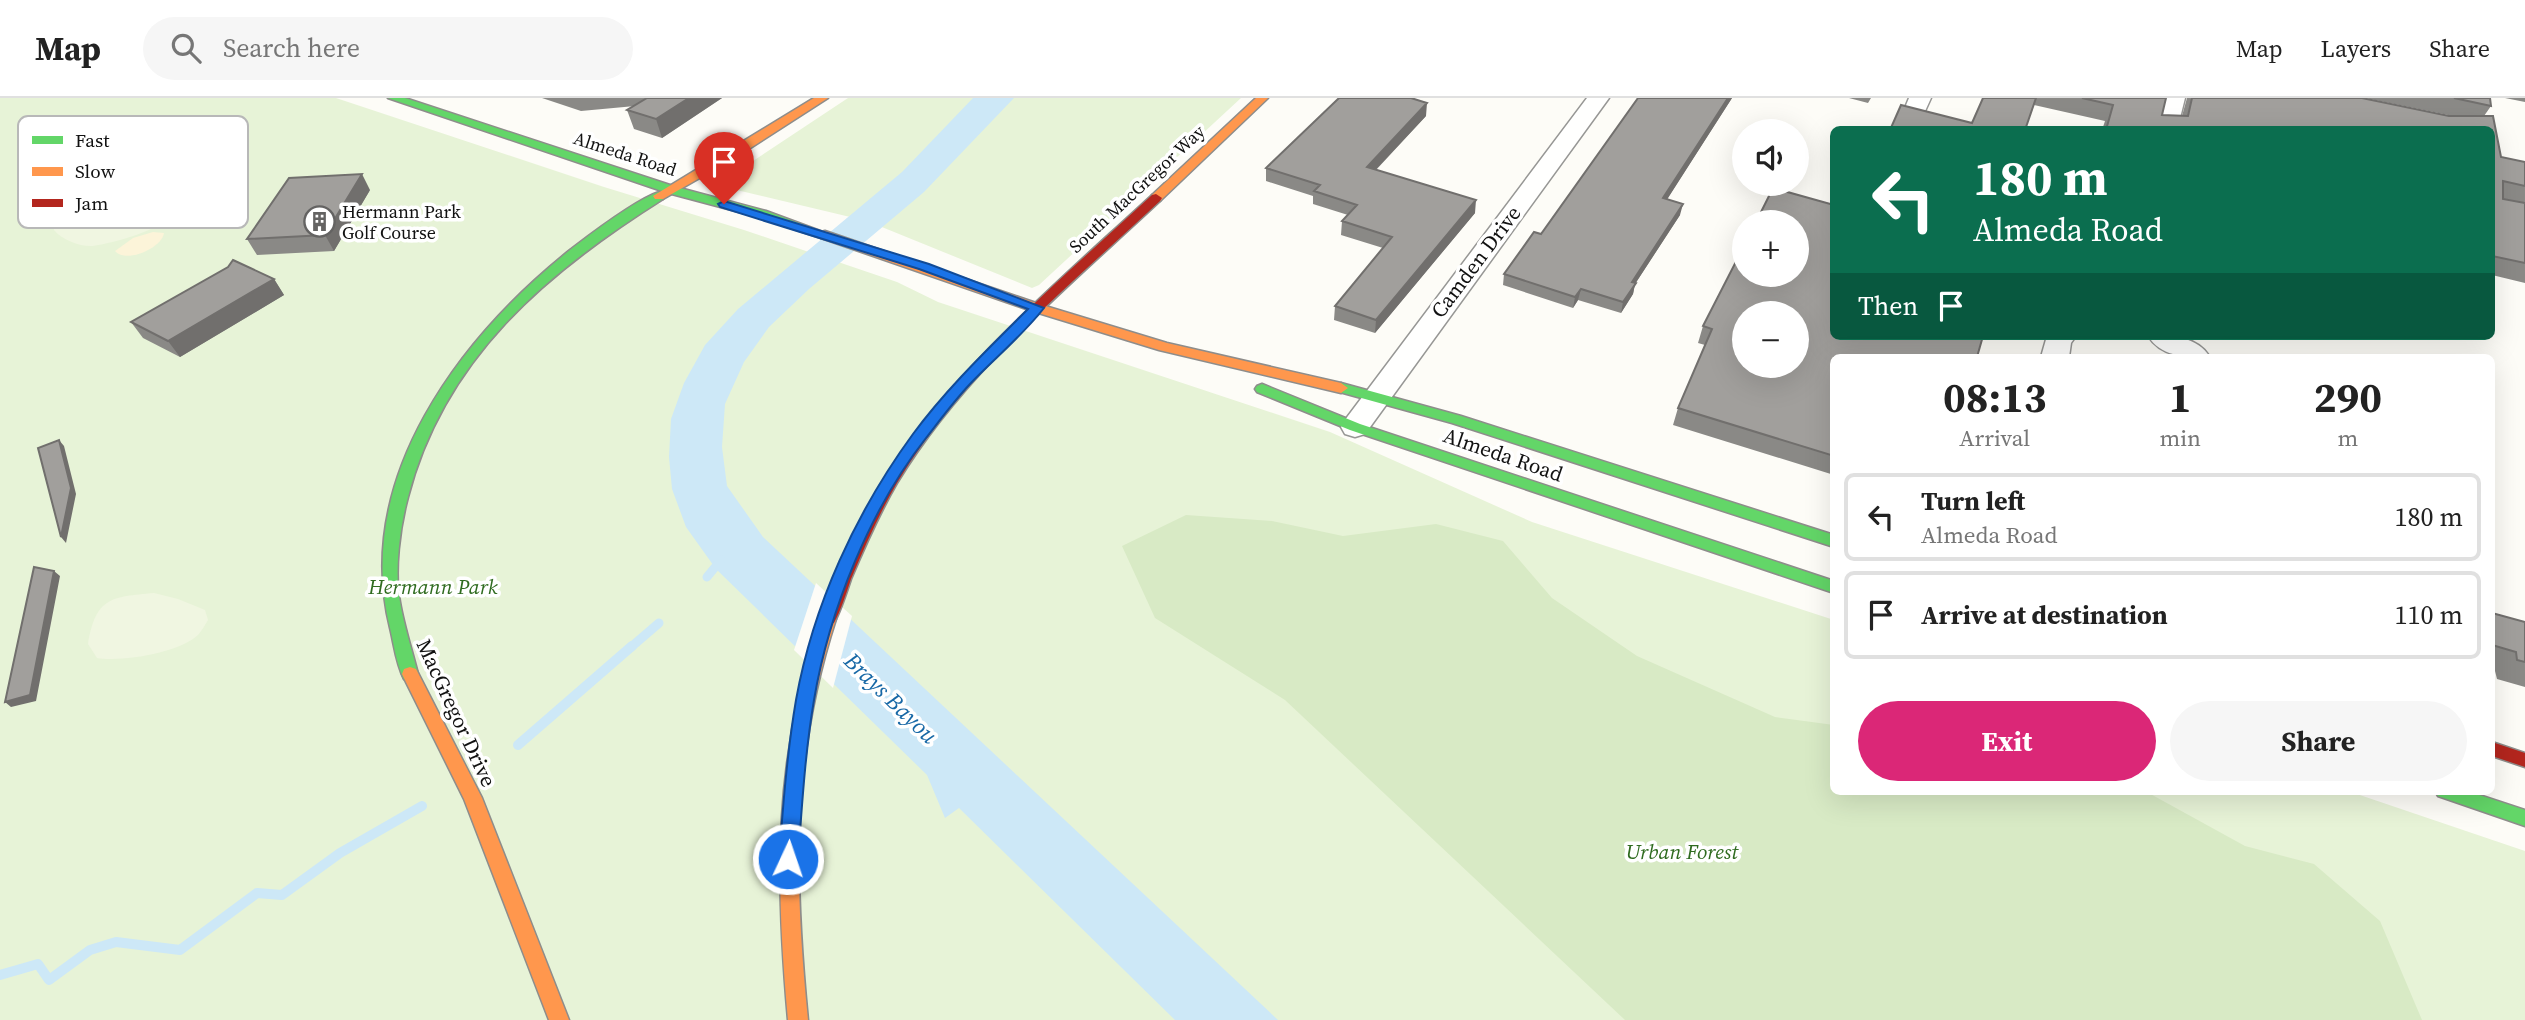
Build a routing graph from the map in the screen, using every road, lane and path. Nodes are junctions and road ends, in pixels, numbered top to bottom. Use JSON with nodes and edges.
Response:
{"nodes":[{"id":1,"x":394,"y":98,"type":"edge"},
{"id":2,"x":822,"y":98,"type":"edge"},
{"id":3,"x":1262,"y":98,"type":"edge"},
{"id":4,"x":1598,"y":98,"type":"edge"},
{"id":5,"x":2174,"y":98,"type":"edge"},
{"id":6,"x":2167,"y":126,"type":"edge"},
{"id":7,"x":672,"y":190,"type":"junction"},
{"id":8,"x":1037,"y":308,"type":"junction"},
{"id":9,"x":2168,"y":340,"type":"edge"},
{"id":10,"x":1164,"y":347,"type":"junction"},
{"id":11,"x":2191,"y":354,"type":"edge"},
{"id":12,"x":1377,"y":396,"type":"junction"},
{"id":13,"x":1355,"y":427,"type":"junction"},
{"id":14,"x":1830,"y":540,"type":"edge"},
{"id":15,"x":1830,"y":586,"type":"edge"},
{"id":16,"x":2495,"y":750,"type":"edge"},
{"id":17,"x":2525,"y":760,"type":"edge"},
{"id":18,"x":2456,"y":795,"type":"edge"},
{"id":19,"x":2525,"y":818,"type":"edge"},
{"id":20,"x":559,"y":1020,"type":"edge"},
{"id":21,"x":798,"y":1020,"type":"edge"}],
"edges":[{"from":1,"to":7,"type":"main road","name":"Almeda Road"},
{"from":2,"to":7,"type":"main road","name":"MacGregor Drive"},
{"from":3,"to":8,"type":"main road","name":"South MacGregor Way"},
{"from":4,"to":12,"type":"street","name":"Camden Drive"},
{"from":5,"to":6,"type":"street"},
{"from":7,"to":8,"type":"main road","name":"Almeda Road"},
{"from":7,"to":20,"type":"main road","name":"MacGregor Drive"},
{"from":8,"to":10,"type":"main road","name":"Almeda Road"},
{"from":8,"to":21,"type":"main road"},
{"from":9,"to":11,"type":"street"},
{"from":10,"to":12,"type":"main road","name":"Almeda Road"},
{"from":10,"to":13,"type":"main road","name":"Almeda Road"},
{"from":12,"to":13,"type":"street","name":"Camden Drive"},
{"from":12,"to":14,"type":"main road","name":"Almeda Road"},
{"from":13,"to":15,"type":"main road","name":"Almeda Road"},
{"from":16,"to":17,"type":"main road"},
{"from":18,"to":19,"type":"main road"}]}
